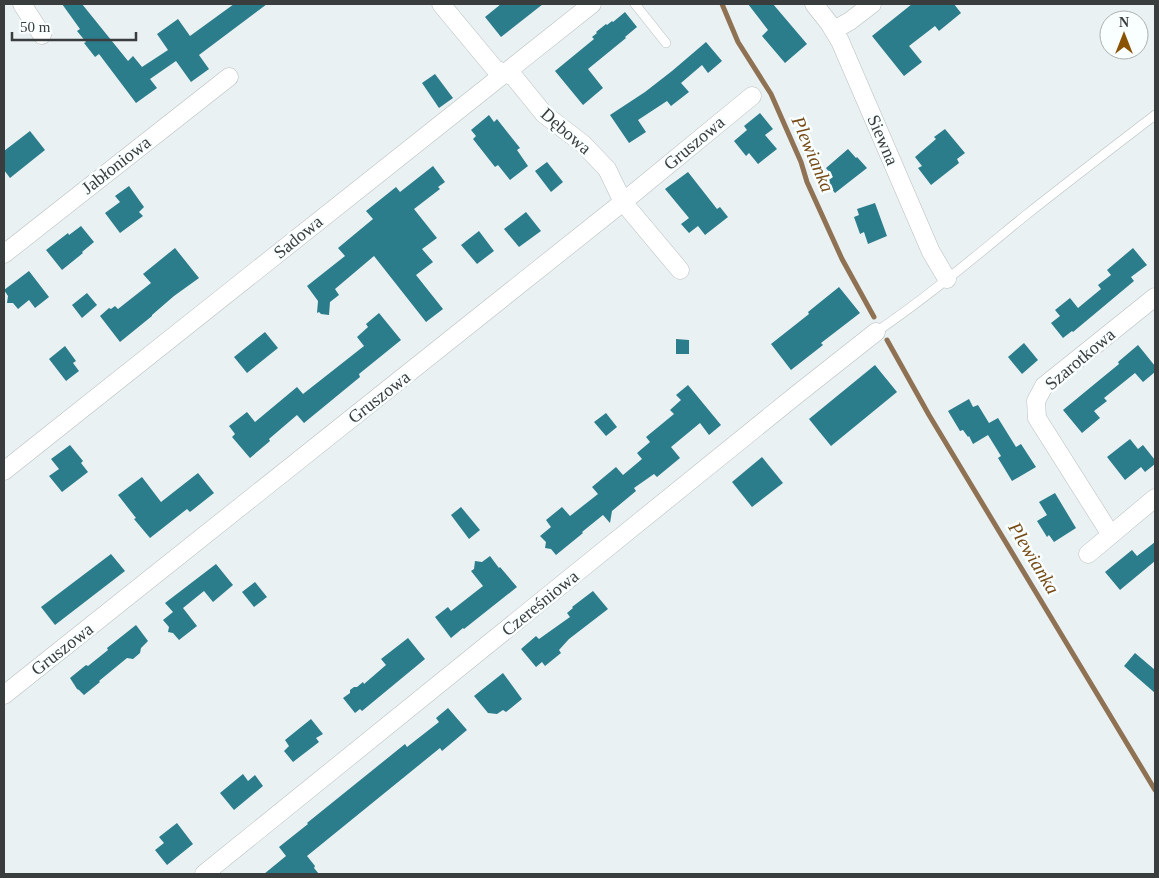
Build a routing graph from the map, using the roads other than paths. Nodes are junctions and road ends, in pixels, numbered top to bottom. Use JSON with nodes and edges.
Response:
{"nodes":[{"id":1,"x":22,"y":4,"type":"edge"},
{"id":2,"x":441,"y":4,"type":"edge"},
{"id":3,"x":592,"y":4,"type":"edge"},
{"id":4,"x":634,"y":4,"type":"edge"},
{"id":5,"x":814,"y":4,"type":"edge"},
{"id":6,"x":872,"y":4,"type":"edge"},
{"id":7,"x":834,"y":30,"type":"junction"},
{"id":8,"x":42,"y":35,"type":"dead end"},
{"id":9,"x":666,"y":43,"type":"dead end"},
{"id":10,"x":504,"y":73,"type":"junction"},
{"id":11,"x":229,"y":77,"type":"dead end"},
{"id":12,"x":752,"y":96,"type":"dead end"},
{"id":13,"x":1155,"y":115,"type":"edge"},
{"id":14,"x":624,"y":202,"type":"junction"},
{"id":15,"x":4,"y":254,"type":"edge"},
{"id":16,"x":680,"y":270,"type":"dead end"},
{"id":17,"x":947,"y":280,"type":"junction"},
{"id":18,"x":1155,"y":297,"type":"edge"},
{"id":19,"x":876,"y":332,"type":"joint"},
{"id":20,"x":4,"y":471,"type":"edge"},
{"id":21,"x":1155,"y":498,"type":"edge"},
{"id":22,"x":1111,"y":535,"type":"junction"},
{"id":23,"x":1088,"y":554,"type":"dead end"},
{"id":24,"x":4,"y":695,"type":"edge"},
{"id":25,"x":204,"y":874,"type":"edge"}],
"edges":[{"from":1,"to":8,"type":"street"},
{"from":2,"to":10,"type":"street","name":"Dębowa"},
{"from":3,"to":10,"type":"street","name":"Sadowa"},
{"from":4,"to":9,"type":"lane"},
{"from":5,"to":7,"type":"street","name":"Siewna"},
{"from":6,"to":7,"type":"street"},
{"from":7,"to":17,"type":"street","name":"Siewna"},
{"from":10,"to":14,"type":"street","name":"Dębowa"},
{"from":10,"to":20,"type":"street","name":"Sadowa"},
{"from":11,"to":15,"type":"street","name":"Jabłoniowa"},
{"from":12,"to":14,"type":"street","name":"Gruszowa"},
{"from":13,"to":17,"type":"lane"},
{"from":14,"to":16,"type":"street","name":"Dębowa"},
{"from":14,"to":24,"type":"street","name":"Gruszowa"},
{"from":17,"to":19,"type":"lane"},
{"from":18,"to":22,"type":"street","name":"Szarotkowa"},
{"from":19,"to":25,"type":"street","name":"Czereśniowa"},
{"from":21,"to":22,"type":"street"},
{"from":22,"to":23,"type":"street"}]}
